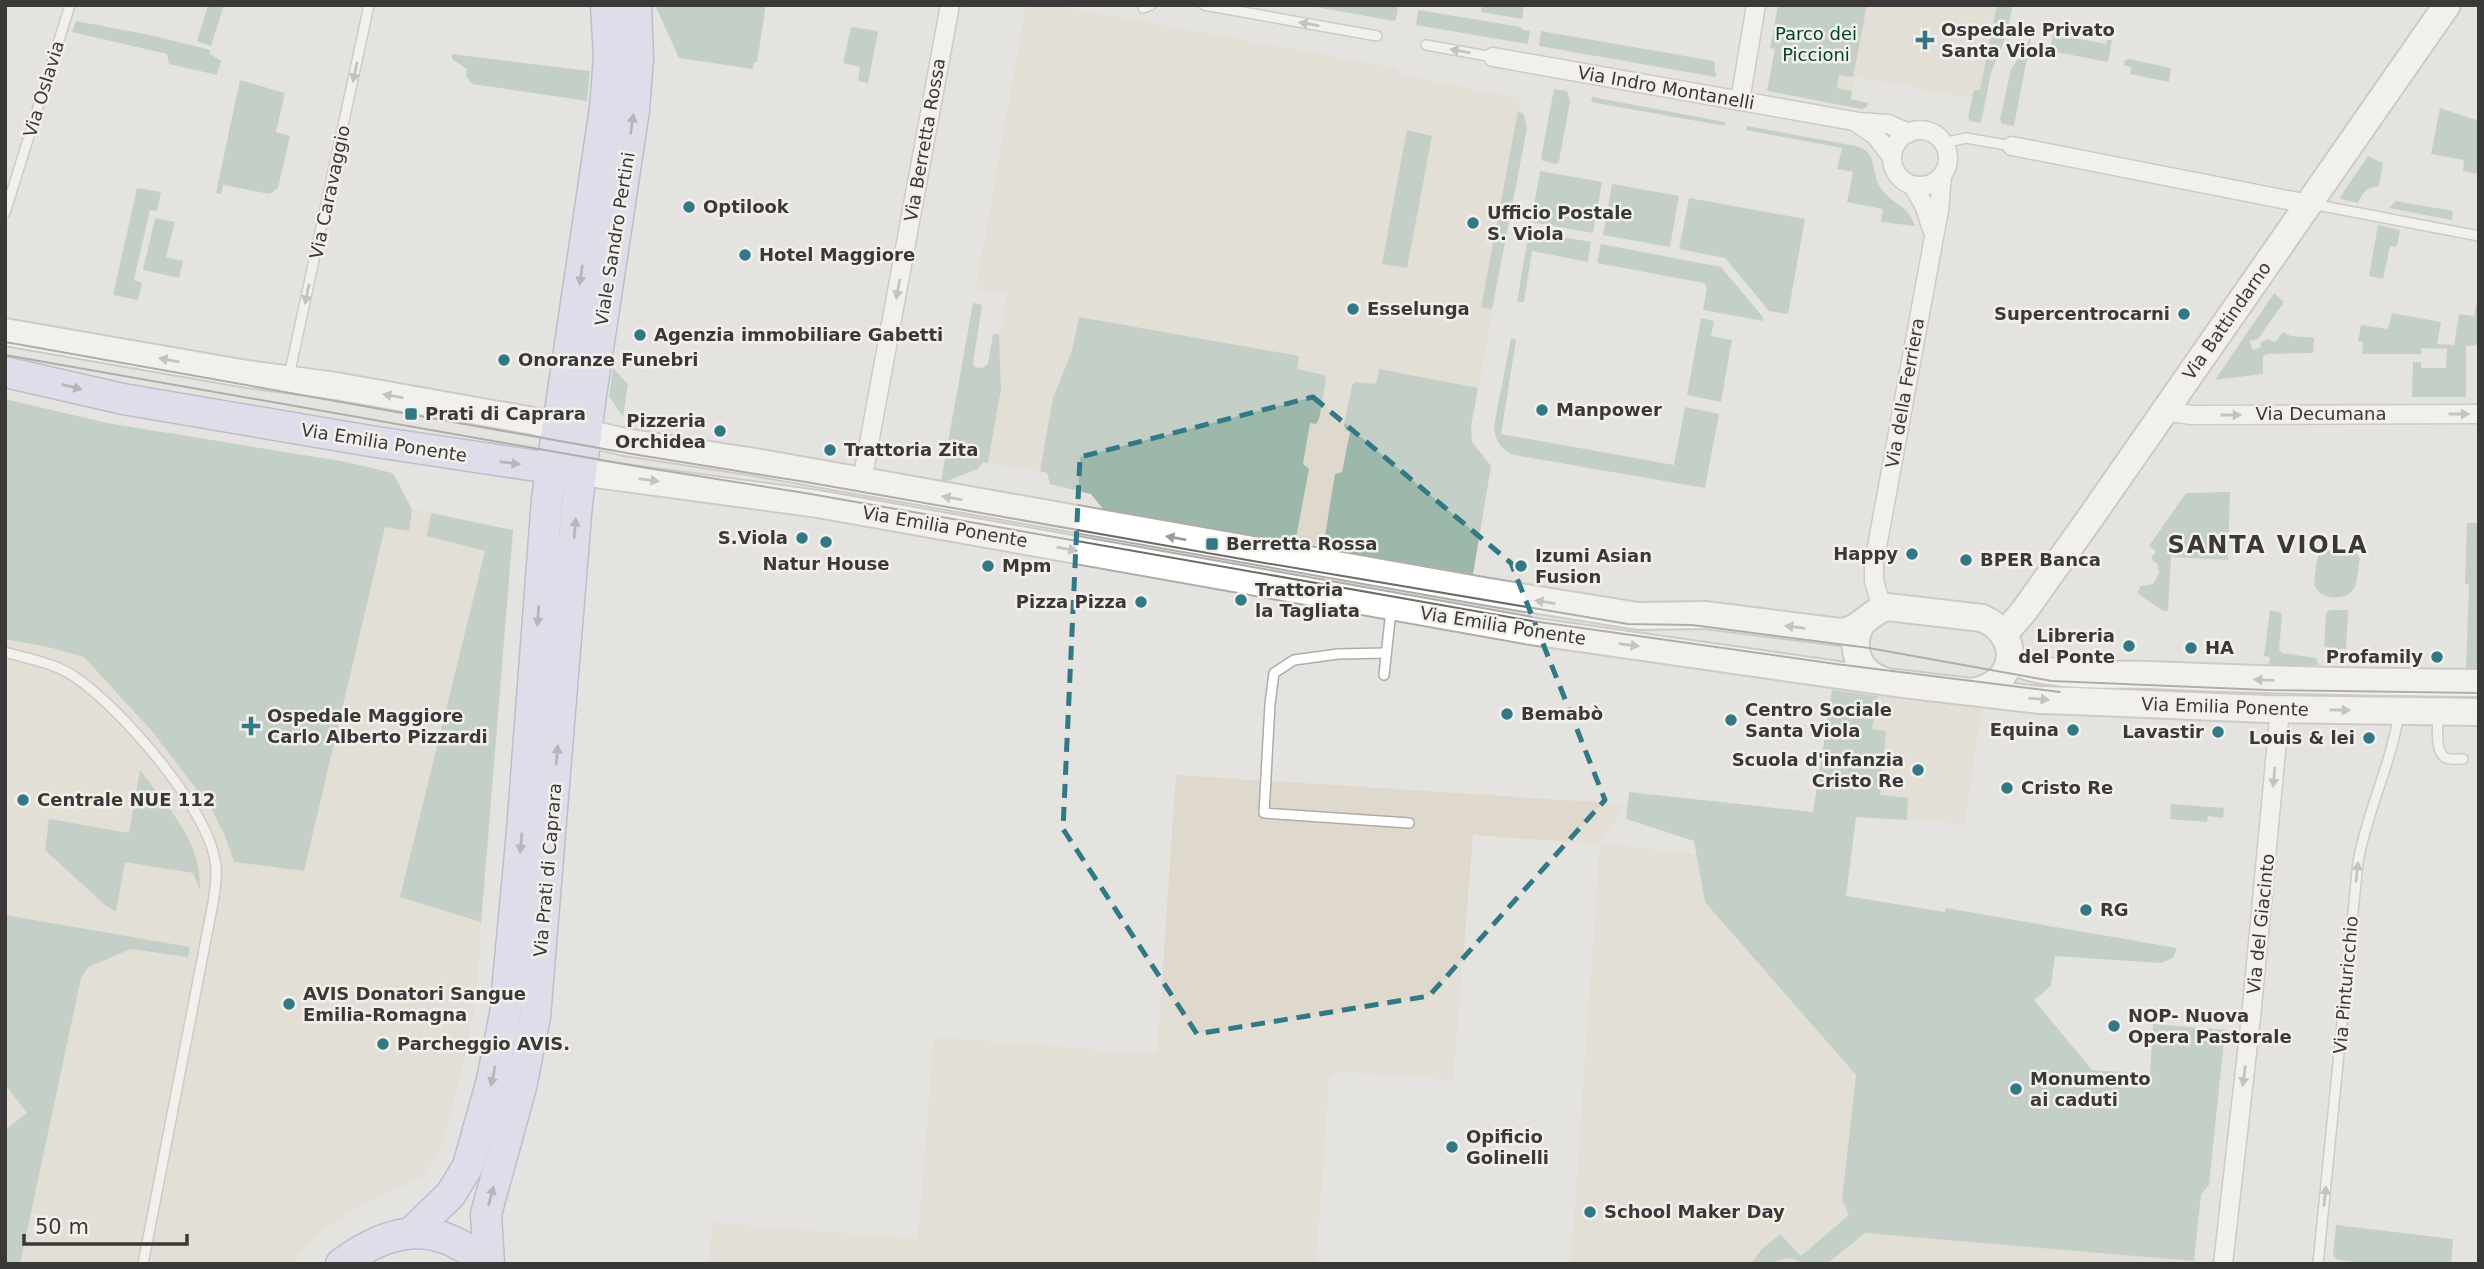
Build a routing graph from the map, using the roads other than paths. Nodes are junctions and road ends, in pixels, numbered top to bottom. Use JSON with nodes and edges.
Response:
{"nodes":[{"id":1,"x":70,"y":5,"type":"edge"},
{"id":2,"x":369,"y":5,"type":"edge"},
{"id":3,"x":607,"y":5,"type":"edge"},
{"id":4,"x":636,"y":5,"type":"edge"},
{"id":5,"x":950,"y":5,"type":"edge"},
{"id":6,"x":1203,"y":5,"type":"edge"},
{"id":7,"x":1756,"y":5,"type":"edge"},
{"id":8,"x":2447,"y":5,"type":"edge"},
{"id":9,"x":1377,"y":36,"type":"dead end"},
{"id":10,"x":1426,"y":45,"type":"dead end"},
{"id":11,"x":1493,"y":57,"type":"joint"},
{"id":12,"x":1740,"y":101,"type":"junction"},
{"id":13,"x":1854,"y":121,"type":"junction"},
{"id":14,"x":1909,"y":133,"type":"junction"},
{"id":15,"x":1944,"y":143,"type":"junction"},
{"id":16,"x":2012,"y":146,"type":"joint"},
{"id":17,"x":1892,"y":157,"type":"junction"},
{"id":18,"x":1942,"y":176,"type":"junction"},
{"id":19,"x":1913,"y":186,"type":"junction"},
{"id":20,"x":2308,"y":204,"type":"junction"},
{"id":21,"x":5,"y":213,"type":"edge"},
{"id":22,"x":1934,"y":235,"type":"junction"},
{"id":23,"x":2479,"y":236,"type":"edge"},
{"id":24,"x":5,"y":332,"type":"edge"},
{"id":25,"x":5,"y":372,"type":"edge"},
{"id":26,"x":288,"y":379,"type":"junction"},
{"id":27,"x":2163,"y":411,"type":"junction"},
{"id":28,"x":2479,"y":414,"type":"edge"},
{"id":29,"x":557,"y":426,"type":"junction"},
{"id":30,"x":586,"y":434,"type":"junction"},
{"id":31,"x":551,"y":468,"type":"junction"},
{"id":32,"x":581,"y":472,"type":"junction"},
{"id":33,"x":862,"y":481,"type":"junction"},
{"id":34,"x":1391,"y":608,"type":"junction"},
{"id":35,"x":1871,"y":616,"type":"junction"},
{"id":36,"x":2007,"y":646,"type":"junction"},
{"id":37,"x":5,"y":652,"type":"edge"},
{"id":38,"x":1387,"y":653,"type":"junction"},
{"id":39,"x":1384,"y":675,"type":"dead end"},
{"id":40,"x":1885,"y":681,"type":"junction"},
{"id":41,"x":2479,"y":683,"type":"edge"},
{"id":42,"x":1971,"y":692,"type":"junction"},
{"id":43,"x":2280,"y":709,"type":"junction"},
{"id":44,"x":2400,"y":711,"type":"junction"},
{"id":45,"x":2438,"y":712,"type":"junction"},
{"id":46,"x":2479,"y":712,"type":"edge"},
{"id":47,"x":2463,"y":759,"type":"dead end"},
{"id":48,"x":1409,"y":823,"type":"dead end"},
{"id":49,"x":411,"y":1233,"type":"junction"},
{"id":50,"x":143,"y":1264,"type":"edge"},
{"id":51,"x":341,"y":1264,"type":"edge"},
{"id":52,"x":488,"y":1264,"type":"edge"},
{"id":53,"x":2223,"y":1264,"type":"edge"},
{"id":54,"x":2318,"y":1264,"type":"edge"}],
"edges":[{"from":1,"to":21,"type":"lane","name":"Via Oslavia"},
{"from":2,"to":26,"type":"lane","name":"Via Caravaggio","one_way":true},
{"from":3,"to":29,"type":"main road","name":"Viale Sandro Pertini","one_way":true},
{"from":30,"to":4,"type":"main road","name":"Viale Sandro Pertini","one_way":true},
{"from":5,"to":33,"type":"street","name":"Via Berretta Rossa","one_way":true},
{"from":9,"to":6,"type":"lane","one_way":true},
{"from":7,"to":12,"type":"street"},
{"from":8,"to":20,"type":"main road","name":"Via Battindarno"},
{"from":11,"to":10,"type":"lane","name":"Via Indro Montanelli","one_way":true},
{"from":11,"to":12,"type":"street","name":"Via Indro Montanelli"},
{"from":12,"to":13,"type":"street","name":"Via Indro Montanelli"},
{"from":13,"to":14,"type":"street"},
{"from":13,"to":17,"type":"street","name":"Via Indro Montanelli"},
{"from":14,"to":15,"type":"street"},
{"from":14,"to":17,"type":"street"},
{"from":15,"to":16,"type":"lane"},
{"from":15,"to":18,"type":"street","name":"Via della Ferriera"},
{"from":16,"to":20,"type":"street"},
{"from":17,"to":19,"type":"street"},
{"from":18,"to":19,"type":"street"},
{"from":18,"to":22,"type":"street","name":"Via della Ferriera"},
{"from":19,"to":22,"type":"street"},
{"from":20,"to":23,"type":"lane"},
{"from":20,"to":27,"type":"main road","name":"Via Battindarno"},
{"from":22,"to":35,"type":"street","name":"Via della Ferriera"},
{"from":26,"to":24,"type":"main road","name":"Via Emilia Ponente","one_way":true},
{"from":25,"to":31,"type":"main road","name":"Via Emilia Ponente","one_way":true},
{"from":29,"to":26,"type":"main road","name":"Via Emilia Ponente","one_way":true},
{"from":27,"to":28,"type":"street","name":"Via Decumana","one_way":true},
{"from":27,"to":36,"type":"main road","name":"Via Battindarno"},
{"from":29,"to":30,"type":"main road","name":"Via Emilia Ponente"},
{"from":29,"to":31,"type":"main road","name":"Viale Sandro Pertini"},
{"from":30,"to":32,"type":"main road","name":"Viale Sandro Pertini"},
{"from":30,"to":33,"type":"main road","name":"Via Emilia Ponente"},
{"from":31,"to":32,"type":"main road","name":"Via Emilia Ponente"},
{"from":31,"to":49,"type":"main road","name":"Via Prati di Caprara","one_way":true},
{"from":32,"to":34,"type":"main road","name":"Via Emilia Ponente","one_way":true},
{"from":52,"to":32,"type":"main road","name":"Via Prati di Caprara","one_way":true},
{"from":35,"to":33,"type":"main road","name":"Via Emilia Ponente","one_way":true},
{"from":34,"to":38,"type":"lane"},
{"from":34,"to":40,"type":"main road","name":"Via Emilia Ponente","one_way":true},
{"from":35,"to":36,"type":"main road","name":"Via Emilia Ponente"},
{"from":35,"to":40,"type":"main road"},
{"from":41,"to":36,"type":"main road","name":"Via Emilia Ponente","one_way":true},
{"from":36,"to":42,"type":"main road"},
{"from":37,"to":50,"type":"lane"},
{"from":38,"to":39,"type":"lane"},
{"from":38,"to":48,"type":"lane"},
{"from":40,"to":42,"type":"main road","name":"Via Emilia Ponente"},
{"from":42,"to":43,"type":"main road","name":"Via Emilia Ponente","one_way":true},
{"from":43,"to":44,"type":"main road","name":"Via Emilia Ponente","one_way":true},
{"from":43,"to":53,"type":"street","name":"Via del Giacinto","one_way":true},
{"from":44,"to":45,"type":"main road","name":"Via Emilia Ponente"},
{"from":54,"to":44,"type":"lane","name":"Via Pinturicchio","one_way":true},
{"from":45,"to":46,"type":"main road","name":"Via Emilia Ponente"},
{"from":45,"to":47,"type":"lane"},
{"from":49,"to":51,"type":"main road"},
{"from":49,"to":52,"type":"main road"}]}
